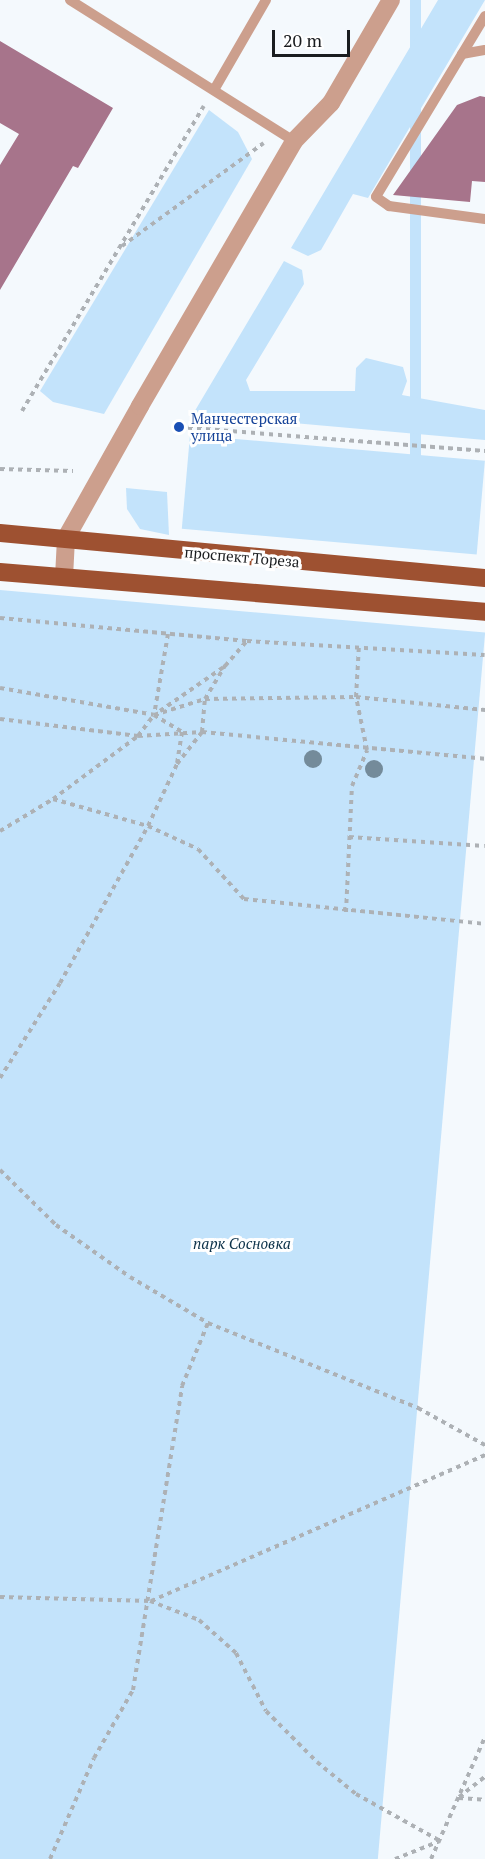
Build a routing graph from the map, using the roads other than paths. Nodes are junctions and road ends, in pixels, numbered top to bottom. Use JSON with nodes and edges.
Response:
{"nodes":[{"id":1,"x":70,"y":0,"type":"edge"},
{"id":2,"x":266,"y":0,"type":"edge"},
{"id":3,"x":390,"y":0,"type":"edge"},
{"id":4,"x":485,"y":16,"type":"edge"},
{"id":5,"x":485,"y":50,"type":"edge"},
{"id":6,"x":462,"y":54,"type":"junction"},
{"id":7,"x":214,"y":90,"type":"junction"},
{"id":8,"x":287,"y":137,"type":"junction"},
{"id":9,"x":485,"y":219,"type":"edge"},
{"id":10,"x":0,"y":533,"type":"edge"},
{"id":11,"x":66,"y":538,"type":"junction"},
{"id":12,"x":0,"y":572,"type":"edge"},
{"id":13,"x":64,"y":577,"type":"junction"},
{"id":14,"x":485,"y":578,"type":"edge"},
{"id":15,"x":485,"y":612,"type":"edge"}],
"edges":[{"from":1,"to":7,"type":"lane"},
{"from":2,"to":7,"type":"lane"},
{"from":3,"to":8,"type":"street"},
{"from":4,"to":6,"type":"lane"},
{"from":5,"to":6,"type":"lane"},
{"from":6,"to":9,"type":"lane"},
{"from":7,"to":8,"type":"lane"},
{"from":8,"to":11,"type":"street"},
{"from":10,"to":11,"type":"main road","name":"проспект Тореза"},
{"from":11,"to":13,"type":"street"},
{"from":11,"to":14,"type":"main road","name":"проспект Тореза"},
{"from":12,"to":13,"type":"main road"},
{"from":13,"to":15,"type":"main road"}]}
